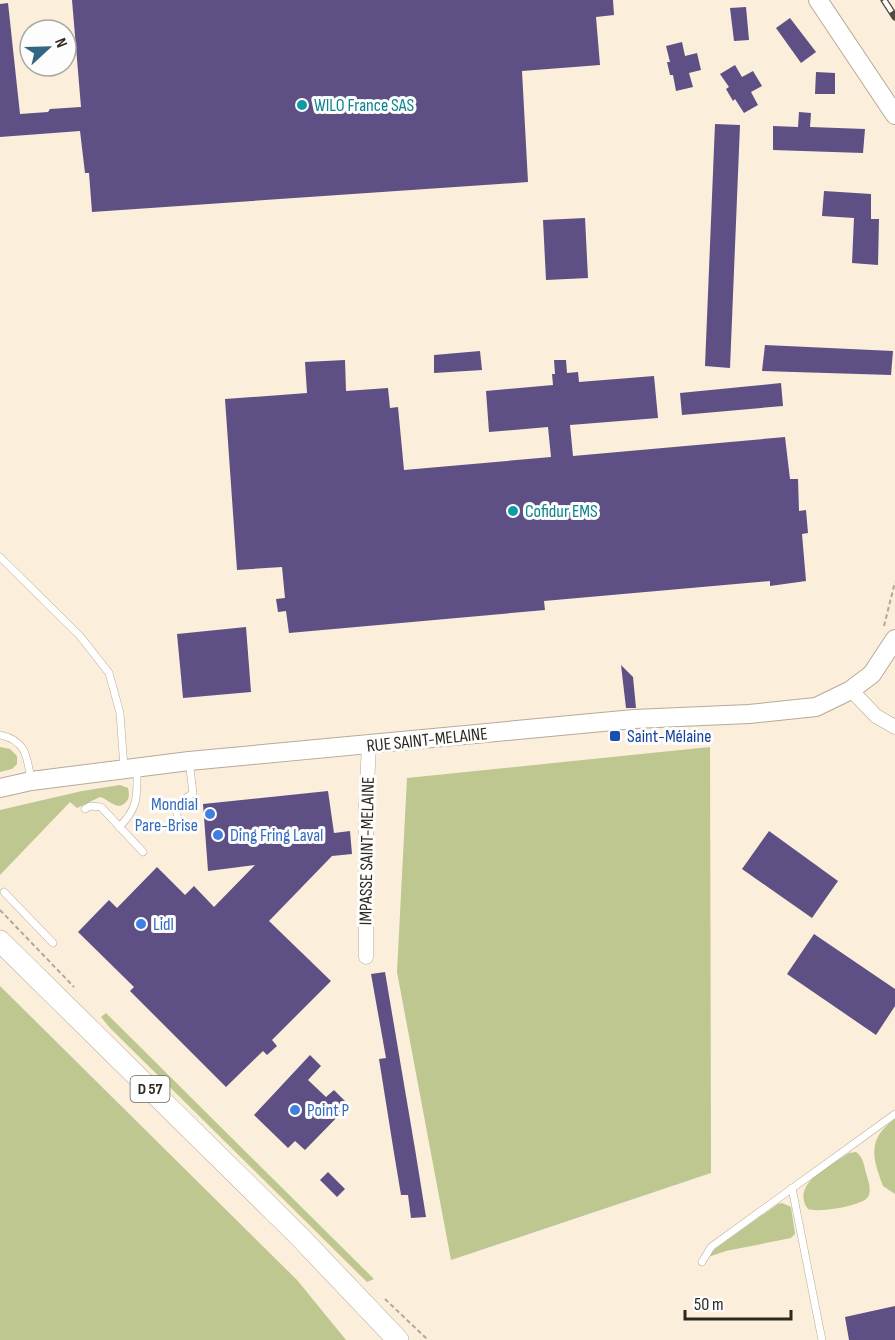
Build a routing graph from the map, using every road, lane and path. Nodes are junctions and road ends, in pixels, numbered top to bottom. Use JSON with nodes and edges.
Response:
{"nodes":[{"id":1,"x":818,"y":0,"type":"edge"},
{"id":2,"x":895,"y":115,"type":"edge"},
{"id":3,"x":0,"y":557,"type":"edge"},
{"id":4,"x":895,"y":582,"type":"edge"},
{"id":5,"x":888,"y":637,"type":"edge"},
{"id":6,"x":851,"y":690,"type":"junction"},
{"id":7,"x":895,"y":728,"type":"edge"},
{"id":8,"x":0,"y":735,"type":"edge"},
{"id":9,"x":369,"y":746,"type":"junction"},
{"id":10,"x":189,"y":761,"type":"junction"},
{"id":11,"x":131,"y":767,"type":"junction"},
{"id":12,"x":31,"y":781,"type":"junction"},
{"id":13,"x":0,"y":788,"type":"edge"},
{"id":14,"x":85,"y":809,"type":"dead end"},
{"id":15,"x":178,"y":824,"type":"dead end"},
{"id":16,"x":119,"y":827,"type":"junction"},
{"id":17,"x":143,"y":852,"type":"dead end"},
{"id":18,"x":4,"y":892,"type":"dead end"},
{"id":19,"x":0,"y":941,"type":"edge"},
{"id":20,"x":53,"y":943,"type":"dead end"},
{"id":21,"x":366,"y":957,"type":"dead end"},
{"id":22,"x":895,"y":1114,"type":"edge"},
{"id":23,"x":792,"y":1188,"type":"junction"},
{"id":24,"x":300,"y":1237,"type":"junction"},
{"id":25,"x":702,"y":1262,"type":"dead end"},
{"id":26,"x":398,"y":1340,"type":"edge"},
{"id":27,"x":411,"y":1340,"type":"edge"},
{"id":28,"x":822,"y":1340,"type":"edge"}],
"edges":[{"from":1,"to":2,"type":"main road"},
{"from":3,"to":11,"type":"lane"},
{"from":4,"to":5,"type":"path"},
{"from":5,"to":6,"type":"main road","name":"RUE SAINT-MELAINE"},
{"from":6,"to":7,"type":"street"},
{"from":6,"to":9,"type":"main road","name":"RUE SAINT-MELAINE"},
{"from":8,"to":12,"type":"lane"},
{"from":9,"to":10,"type":"main road","name":"RUE SAINT-MELAINE"},
{"from":9,"to":21,"type":"street","name":"IMPASSE SAINT-MELAINE"},
{"from":10,"to":11,"type":"main road","name":"RUE SAINT-MELAINE"},
{"from":10,"to":15,"type":"lane"},
{"from":11,"to":12,"type":"main road","name":"RUE SAINT-MELAINE"},
{"from":11,"to":16,"type":"lane"},
{"from":12,"to":13,"type":"main road","name":"RUE SAINT-MELAINE"},
{"from":14,"to":16,"type":"lane"},
{"from":16,"to":17,"type":"lane"},
{"from":18,"to":20,"type":"lane"},
{"from":19,"to":24,"type":"main road","number":"D 57"},
{"from":22,"to":23,"type":"lane"},
{"from":23,"to":25,"type":"lane"},
{"from":23,"to":28,"type":"lane"},
{"from":24,"to":26,"type":"main road","number":"D 57"},
{"from":24,"to":27,"type":"main road","number":"D 57"}]}
